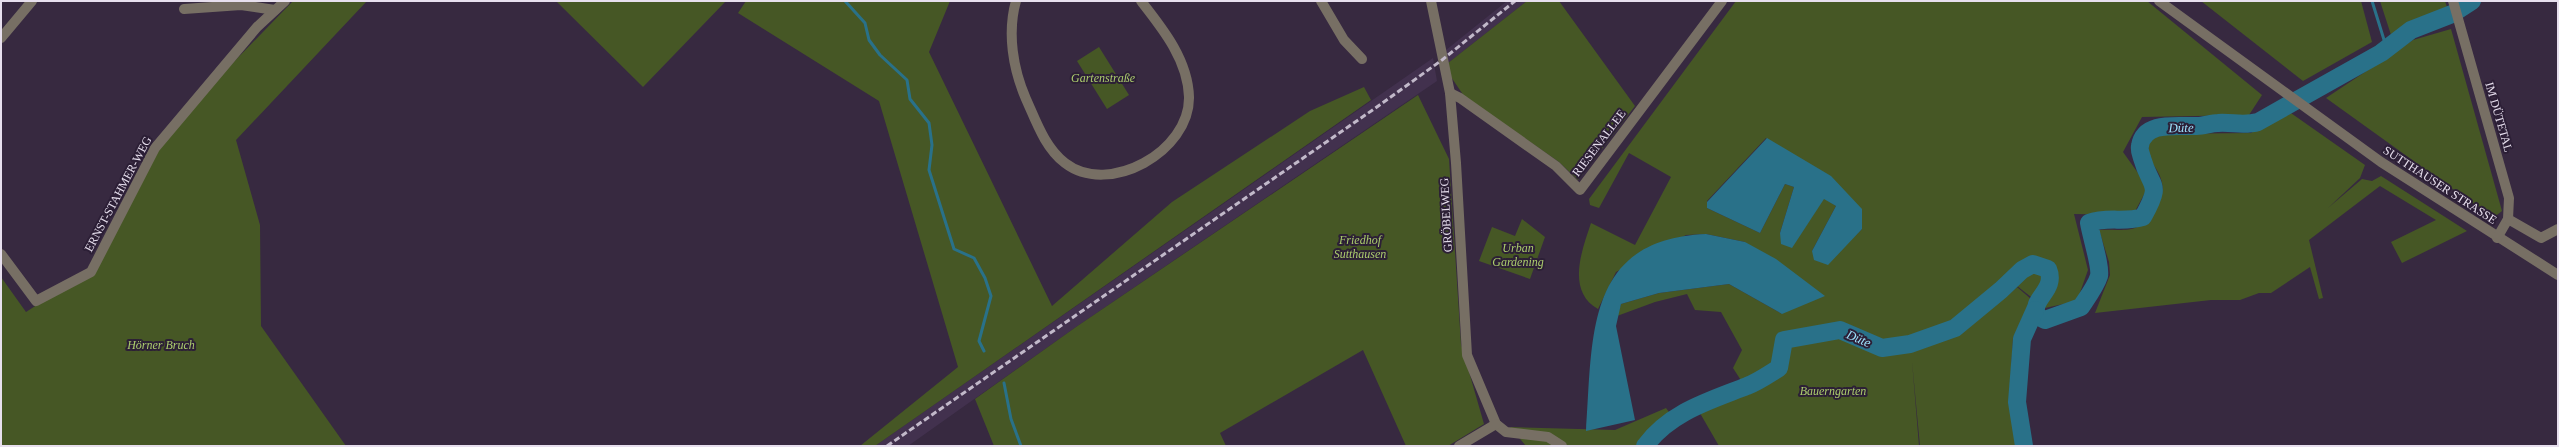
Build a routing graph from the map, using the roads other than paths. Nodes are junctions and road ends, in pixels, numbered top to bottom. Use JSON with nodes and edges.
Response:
{"nodes":[{"id":1,"x":32,"y":1,"type":"edge"},
{"id":2,"x":285,"y":1,"type":"edge"},
{"id":3,"x":1016,"y":1,"type":"edge"},
{"id":4,"x":1141,"y":1,"type":"edge"},
{"id":5,"x":1321,"y":1,"type":"edge"},
{"id":6,"x":1431,"y":1,"type":"edge"},
{"id":7,"x":1722,"y":1,"type":"edge"},
{"id":8,"x":2159,"y":1,"type":"edge"},
{"id":9,"x":2454,"y":3,"type":"edge"},
{"id":10,"x":184,"y":9,"type":"dead end"},
{"id":11,"x":275,"y":10,"type":"junction"},
{"id":12,"x":1,"y":38,"type":"edge"},
{"id":13,"x":1362,"y":59,"type":"dead end"},
{"id":14,"x":1450,"y":93,"type":"junction"},
{"id":15,"x":2508,"y":219,"type":"junction"},
{"id":16,"x":2558,"y":230,"type":"edge"},
{"id":17,"x":2497,"y":238,"type":"junction"},
{"id":18,"x":1,"y":254,"type":"edge"},
{"id":19,"x":2558,"y":275,"type":"edge"},
{"id":20,"x":1496,"y":424,"type":"junction"},
{"id":21,"x":1459,"y":446,"type":"edge"},
{"id":22,"x":1562,"y":446,"type":"edge"}],
"edges":[{"from":1,"to":12,"type":"street"},
{"from":2,"to":11,"type":"street","name":"ERNST-STAHMER-WEG"},
{"from":3,"to":4,"type":"street"},
{"from":5,"to":13,"type":"street"},
{"from":6,"to":14,"type":"street","name":"GRÖBELWEG"},
{"from":7,"to":14,"type":"street","name":"RIESENALLEE"},
{"from":8,"to":17,"type":"street","name":"SUTTHAUSER STRASSE"},
{"from":9,"to":15,"type":"street","name":"IM DÜTETAL"},
{"from":10,"to":11,"type":"street"},
{"from":11,"to":18,"type":"street","name":"ERNST-STAHMER-WEG"},
{"from":14,"to":20,"type":"street","name":"GRÖBELWEG"},
{"from":15,"to":16,"type":"street"},
{"from":15,"to":17,"type":"street","name":"IM DÜTETAL"},
{"from":17,"to":19,"type":"street","name":"SUTTHAUSER STRASSE"},
{"from":20,"to":21,"type":"street"},
{"from":20,"to":22,"type":"street"}]}
